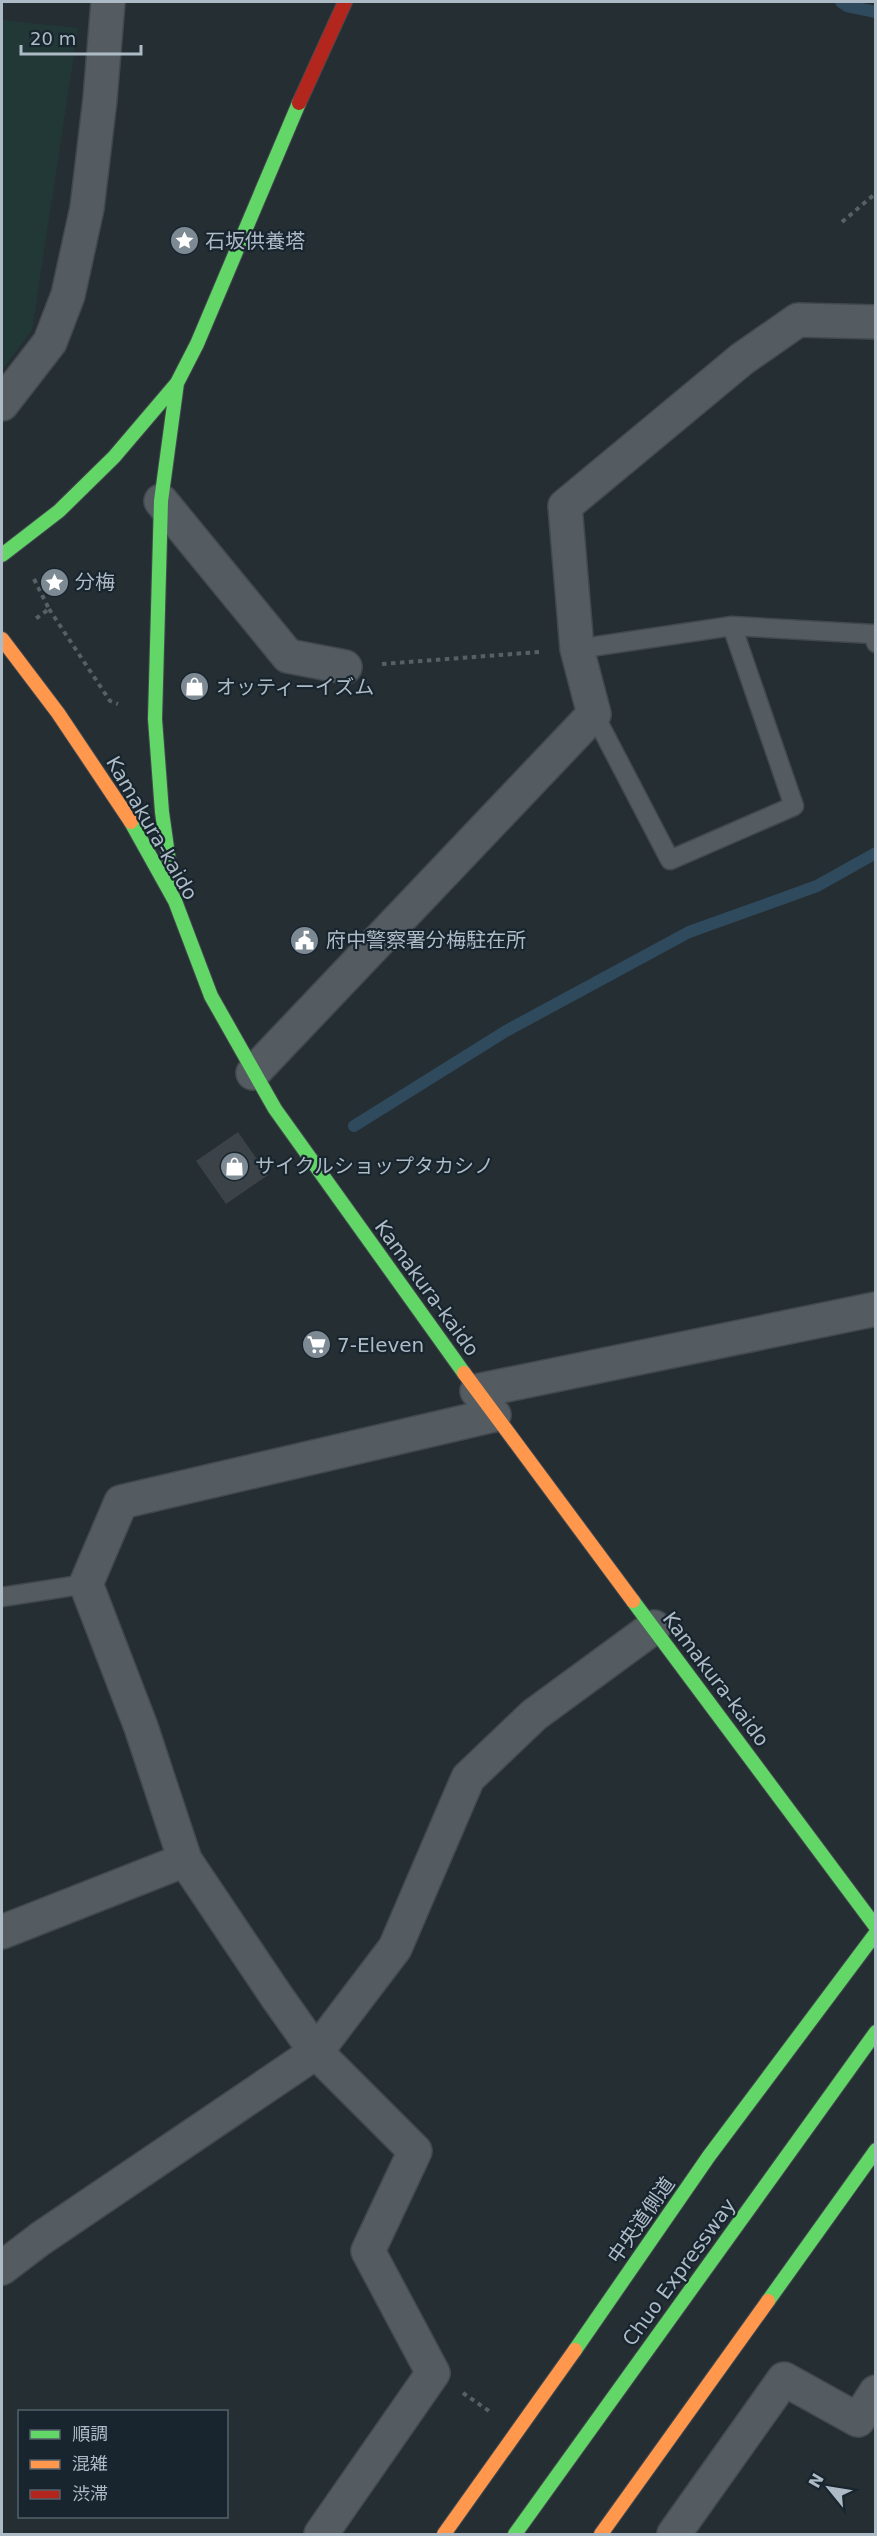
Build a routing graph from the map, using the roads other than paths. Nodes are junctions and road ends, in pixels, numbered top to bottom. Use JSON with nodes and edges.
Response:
{"nodes":[{"id":1,"x":108,"y":2,"type":"edge"},
{"id":2,"x":345,"y":2,"type":"edge"},
{"id":3,"x":876,"y":322,"type":"edge"},
{"id":4,"x":177,"y":383,"type":"junction"},
{"id":5,"x":2,"y":404,"type":"edge"},
{"id":6,"x":161,"y":501,"type":"junction"},
{"id":7,"x":2,"y":555,"type":"edge"},
{"id":8,"x":732,"y":626,"type":"junction"},
{"id":9,"x":3,"y":641,"type":"edge"},
{"id":10,"x":876,"y":643,"type":"edge"},
{"id":11,"x":578,"y":649,"type":"junction"},
{"id":12,"x":345,"y":667,"type":"road end"},
{"id":13,"x":594,"y":714,"type":"junction"},
{"id":14,"x":175,"y":901,"type":"junction"},
{"id":15,"x":253,"y":1073,"type":"junction"},
{"id":16,"x":876,"y":1309,"type":"edge"},
{"id":17,"x":486,"y":1403,"type":"junction"},
{"id":18,"x":86,"y":1584,"type":"junction"},
{"id":19,"x":2,"y":1597,"type":"edge"},
{"id":20,"x":654,"y":1627,"type":"junction"},
{"id":21,"x":185,"y":1860,"type":"junction"},
{"id":22,"x":876,"y":1927,"type":"edge"},
{"id":23,"x":2,"y":1932,"type":"edge"},
{"id":24,"x":876,"y":1933,"type":"edge"},
{"id":25,"x":876,"y":2031,"type":"edge"},
{"id":26,"x":316,"y":2052,"type":"junction"},
{"id":27,"x":876,"y":2150,"type":"edge"},
{"id":28,"x":2,"y":2268,"type":"edge"},
{"id":29,"x":876,"y":2392,"type":"edge"},
{"id":30,"x":321,"y":2535,"type":"edge"},
{"id":31,"x":444,"y":2535,"type":"edge"},
{"id":32,"x":515,"y":2535,"type":"edge"},
{"id":33,"x":601,"y":2535,"type":"edge"},
{"id":34,"x":674,"y":2535,"type":"edge"}],
"edges":[{"from":1,"to":5,"type":"street"},
{"from":2,"to":4,"type":"main road"},
{"from":3,"to":11,"type":"street"},
{"from":4,"to":6,"type":"main road"},
{"from":4,"to":7,"type":"main road"},
{"from":6,"to":12,"type":"street"},
{"from":6,"to":14,"type":"main road"},
{"from":8,"to":10,"type":"lane"},
{"from":8,"to":11,"type":"lane"},
{"from":8,"to":13,"type":"lane"},
{"from":9,"to":14,"type":"main road","name":"Kamakura-kaido"},
{"from":11,"to":13,"type":"street"},
{"from":13,"to":15,"type":"street"},
{"from":14,"to":15,"type":"main road","name":"Kamakura-kaido"},
{"from":15,"to":17,"type":"main road","name":"Kamakura-kaido"},
{"from":16,"to":17,"type":"street"},
{"from":17,"to":18,"type":"street"},
{"from":17,"to":20,"type":"main road","name":"Kamakura-kaido"},
{"from":18,"to":19,"type":"lane"},
{"from":18,"to":21,"type":"street"},
{"from":20,"to":22,"type":"main road","name":"Kamakura-kaido"},
{"from":20,"to":26,"type":"street"},
{"from":21,"to":23,"type":"street"},
{"from":21,"to":26,"type":"street"},
{"from":24,"to":31,"type":"main road","name":"中央道側道"},
{"from":25,"to":32,"type":"main road","name":"Chuo Expressway"},
{"from":26,"to":28,"type":"street"},
{"from":26,"to":30,"type":"street"},
{"from":27,"to":33,"type":"main road"},
{"from":29,"to":34,"type":"street"}]}
